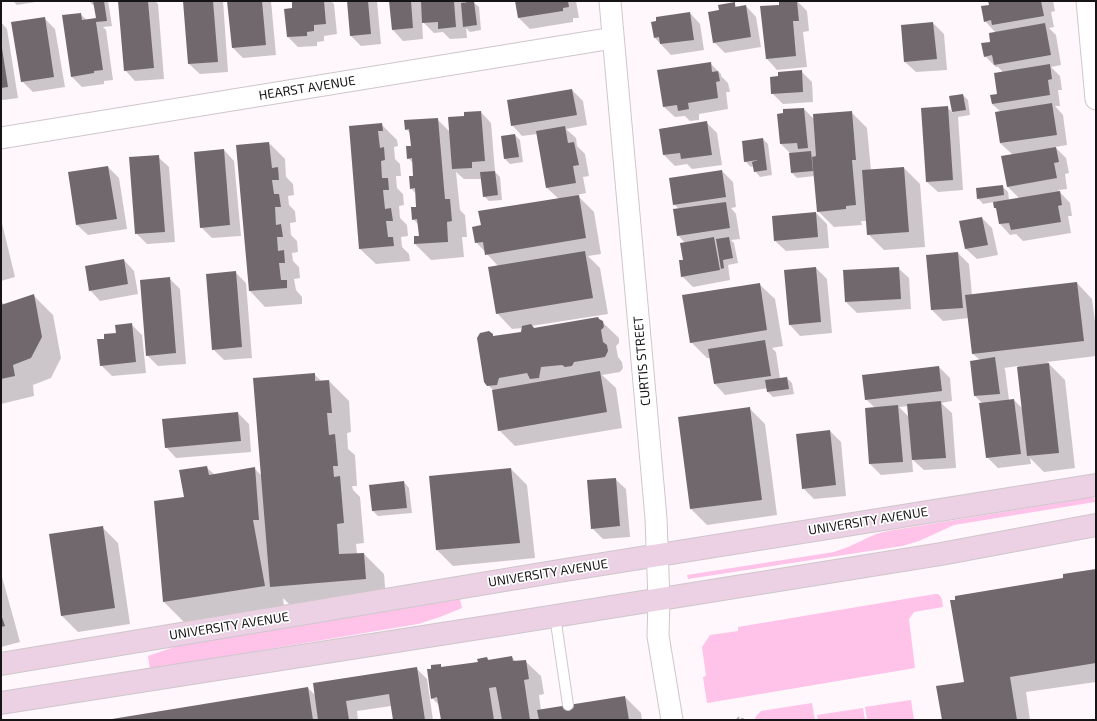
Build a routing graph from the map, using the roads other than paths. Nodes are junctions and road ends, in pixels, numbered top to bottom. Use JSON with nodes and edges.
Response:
{"nodes":[{"id":1,"x":610,"y":1,"type":"edge"},
{"id":2,"x":1087,"y":1,"type":"edge"},
{"id":3,"x":613,"y":38,"type":"junction"},
{"id":4,"x":1096,"y":99,"type":"edge"},
{"id":5,"x":1,"y":138,"type":"edge"},
{"id":6,"x":1096,"y":485,"type":"edge"},
{"id":7,"x":1096,"y":526,"type":"edge"},
{"id":8,"x":658,"y":555,"type":"junction"},
{"id":9,"x":659,"y":600,"type":"junction"},
{"id":10,"x":555,"y":616,"type":"junction"},
{"id":11,"x":1,"y":664,"type":"edge"},
{"id":12,"x":1,"y":703,"type":"edge"},
{"id":13,"x":568,"y":705,"type":"dead end"},
{"id":14,"x":672,"y":720,"type":"edge"}],
"edges":[{"from":1,"to":3,"type":"street","name":"CURTIS STREET"},
{"from":2,"to":4,"type":"street"},
{"from":3,"to":5,"type":"street","name":"HEARST AVENUE"},
{"from":3,"to":8,"type":"street","name":"CURTIS STREET"},
{"from":6,"to":8,"type":"main road","name":"UNIVERSITY AVENUE"},
{"from":7,"to":9,"type":"main road"},
{"from":8,"to":9,"type":"street","name":"CURTIS STREET"},
{"from":8,"to":11,"type":"main road","name":"UNIVERSITY AVENUE"},
{"from":9,"to":10,"type":"main road"},
{"from":9,"to":14,"type":"street","name":"CURTIS STREET"},
{"from":10,"to":12,"type":"main road"},
{"from":10,"to":13,"type":"lane"}]}
